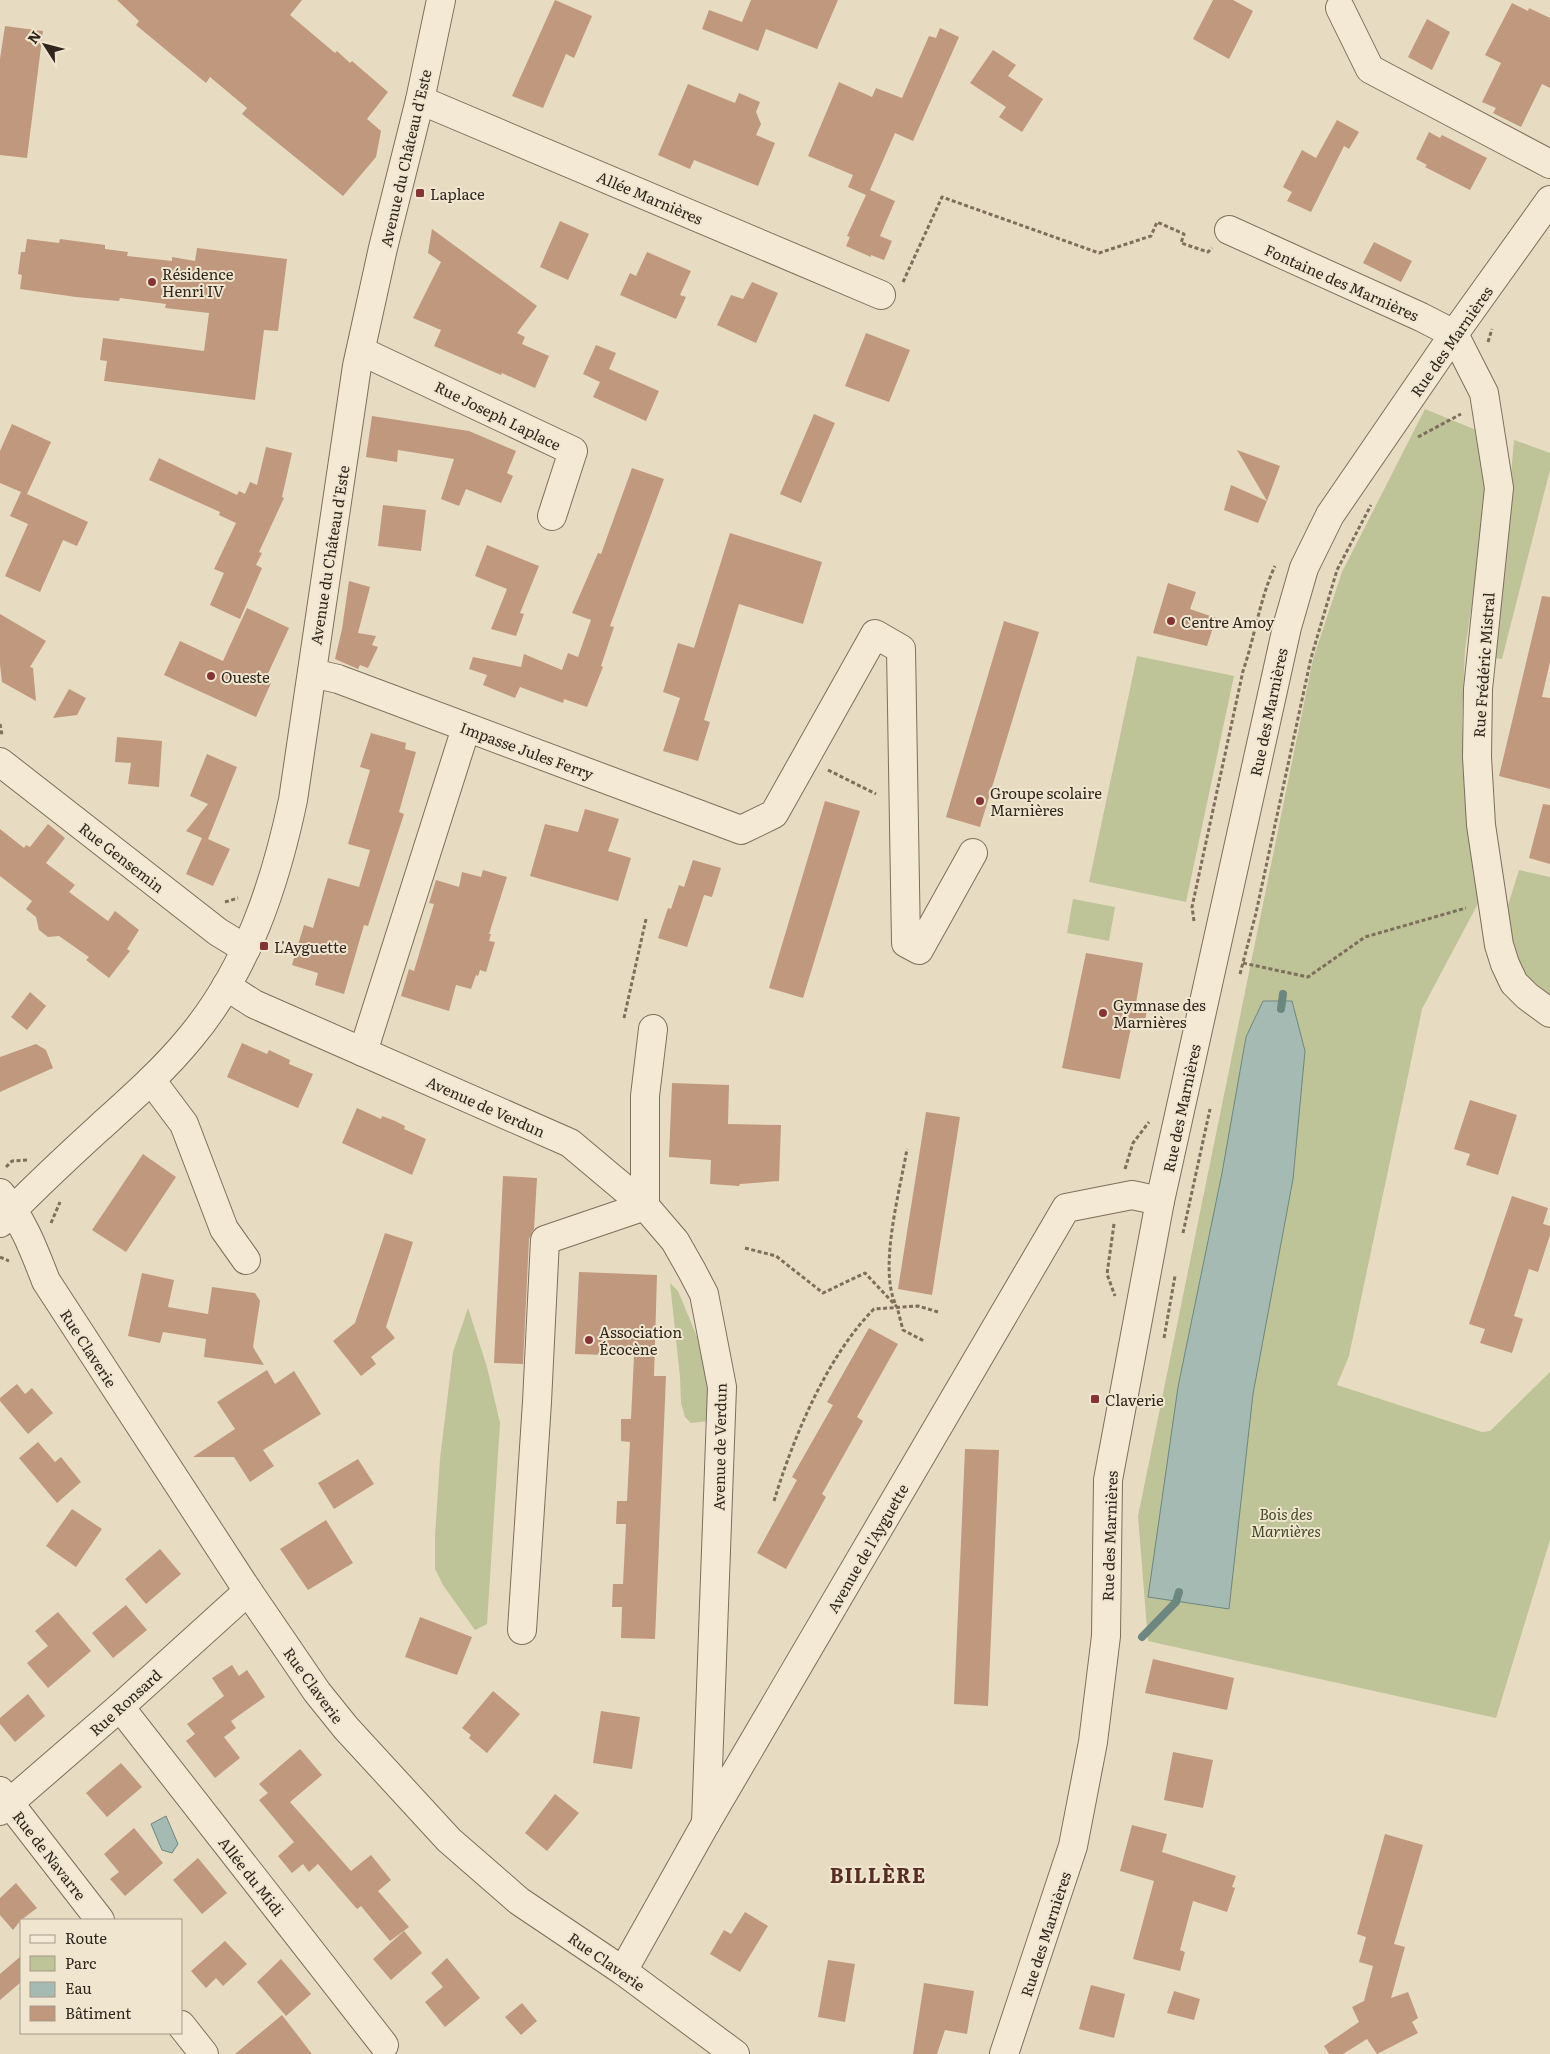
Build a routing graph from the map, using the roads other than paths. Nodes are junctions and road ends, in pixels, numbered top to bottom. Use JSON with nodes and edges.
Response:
{"nodes":[{"id":1,"x":441,"y":0,"type":"edge"},
{"id":2,"x":1340,"y":8,"type":"dead end"},
{"id":3,"x":420,"y":100,"type":"junction"},
{"id":4,"x":1550,"y":164,"type":"edge"},
{"id":5,"x":1550,"y":200,"type":"edge"},
{"id":6,"x":1229,"y":230,"type":"road end"},
{"id":7,"x":881,"y":295,"type":"road end"},
{"id":8,"x":1454,"y":334,"type":"junction"},
{"id":9,"x":361,"y":351,"type":"junction"},
{"id":10,"x":552,"y":516,"type":"dead end"},
{"id":11,"x":312,"y":673,"type":"junction"},
{"id":12,"x":466,"y":728,"type":"junction"},
{"id":13,"x":0,"y":762,"type":"edge"},
{"id":14,"x":973,"y":853,"type":"dead end"},
{"id":15,"x":246,"y":949,"type":"junction"},
{"id":16,"x":226,"y":986,"type":"junction"},
{"id":17,"x":1550,"y":1013,"type":"edge"},
{"id":18,"x":653,"y":1029,"type":"dead end"},
{"id":19,"x":363,"y":1052,"type":"junction"},
{"id":20,"x":151,"y":1080,"type":"junction"},
{"id":21,"x":1160,"y":1201,"type":"junction"},
{"id":22,"x":645,"y":1206,"type":"junction"},
{"id":23,"x":5,"y":1208,"type":"edge"},
{"id":24,"x":246,"y":1260,"type":"dead end"},
{"id":25,"x":248,"y":1591,"type":"junction"},
{"id":26,"x":522,"y":1630,"type":"dead end"},
{"id":27,"x":120,"y":1707,"type":"junction"},
{"id":28,"x":3,"y":1802,"type":"edge"},
{"id":29,"x":706,"y":1823,"type":"junction"},
{"id":30,"x":99,"y":1919,"type":"edge"},
{"id":31,"x":622,"y":1971,"type":"junction"},
{"id":32,"x":182,"y":2026,"type":"edge"},
{"id":33,"x":384,"y":2045,"type":"dead end"},
{"id":34,"x":204,"y":2054,"type":"edge"},
{"id":35,"x":736,"y":2054,"type":"edge"},
{"id":36,"x":1004,"y":2054,"type":"edge"}],
"edges":[{"from":1,"to":3,"type":"street","name":"Avenue du Château d'Este"},
{"from":2,"to":4,"type":"street"},
{"from":3,"to":7,"type":"street","name":"Allée Marnières"},
{"from":3,"to":9,"type":"street","name":"Avenue du Château d'Este"},
{"from":5,"to":8,"type":"street","name":"Rue des Marnières"},
{"from":6,"to":8,"type":"street","name":"Fontaine des Marnières"},
{"from":8,"to":17,"type":"street","name":"Rue Frédéric Mistral"},
{"from":8,"to":21,"type":"street","name":"Rue des Marnières"},
{"from":9,"to":10,"type":"street","name":"Rue Joseph Laplace"},
{"from":9,"to":11,"type":"street","name":"Avenue du Château d'Este"},
{"from":11,"to":12,"type":"street","name":"Impasse Jules Ferry"},
{"from":11,"to":15,"type":"street","name":"Avenue du Château d'Este"},
{"from":12,"to":14,"type":"street","name":"Impasse Jules Ferry"},
{"from":12,"to":19,"type":"street"},
{"from":13,"to":15,"type":"street","name":"Rue Gensemin"},
{"from":15,"to":16,"type":"street","name":"Avenue du Château d'Este"},
{"from":16,"to":19,"type":"street","name":"Avenue de Verdun"},
{"from":16,"to":20,"type":"street","name":"Avenue du Château d'Este"},
{"from":18,"to":22,"type":"street"},
{"from":19,"to":22,"type":"street","name":"Avenue de Verdun"},
{"from":20,"to":23,"type":"street","name":"Avenue du Château d'Este"},
{"from":20,"to":24,"type":"street"},
{"from":21,"to":29,"type":"street","name":"Avenue de l'Ayguette"},
{"from":21,"to":36,"type":"street","name":"Rue des Marnières"},
{"from":22,"to":26,"type":"street"},
{"from":22,"to":29,"type":"street","name":"Avenue de Verdun"},
{"from":23,"to":25,"type":"street","name":"Rue Claverie"},
{"from":25,"to":27,"type":"street","name":"Rue Ronsard"},
{"from":25,"to":31,"type":"street","name":"Rue Claverie"},
{"from":27,"to":28,"type":"street","name":"Rue Ronsard"},
{"from":27,"to":33,"type":"street","name":"Allée du Midi"},
{"from":28,"to":30,"type":"street","name":"Rue de Navarre"},
{"from":29,"to":31,"type":"street","name":"Avenue de l'Ayguette"},
{"from":31,"to":35,"type":"street","name":"Rue Claverie"},
{"from":32,"to":34,"type":"street"}]}
